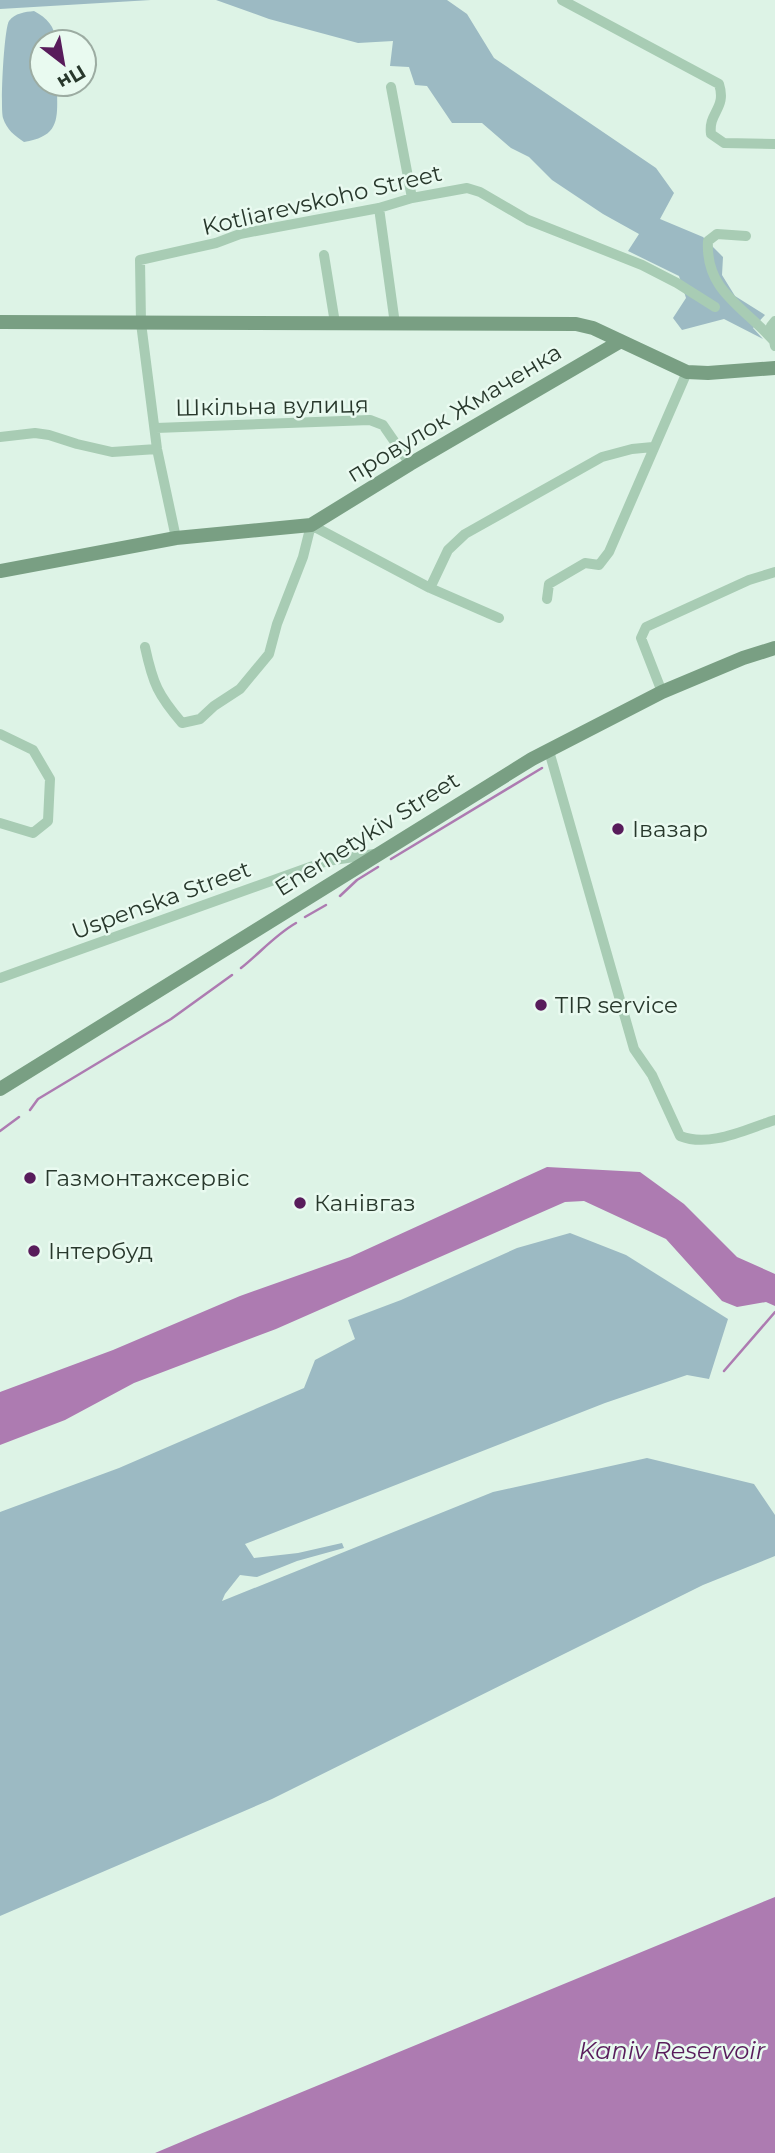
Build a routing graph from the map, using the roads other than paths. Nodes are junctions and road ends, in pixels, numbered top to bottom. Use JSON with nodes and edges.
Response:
{"nodes":[{"id":1,"x":562,"y":0,"type":"edge"},
{"id":2,"x":391,"y":87,"type":"dead end"},
{"id":3,"x":775,"y":144,"type":"edge"},
{"id":4,"x":412,"y":198,"type":"junction"},
{"id":5,"x":379,"y":208,"type":"junction"},
{"id":6,"x":746,"y":236,"type":"dead end"},
{"id":7,"x":324,"y":255,"type":"dead end"},
{"id":8,"x":715,"y":307,"type":"dead end"},
{"id":9,"x":775,"y":321,"type":"edge"},
{"id":10,"x":0,"y":322,"type":"edge"},
{"id":11,"x":141,"y":323,"type":"junction"},
{"id":12,"x":335,"y":323,"type":"junction"},
{"id":13,"x":395,"y":324,"type":"junction"},
{"id":14,"x":621,"y":341,"type":"junction"},
{"id":15,"x":774,"y":343,"type":"edge"},
{"id":16,"x":775,"y":368,"type":"edge"},
{"id":17,"x":687,"y":372,"type":"junction"},
{"id":18,"x":156,"y":428,"type":"junction"},
{"id":19,"x":0,"y":438,"type":"edge"},
{"id":20,"x":653,"y":447,"type":"junction"},
{"id":21,"x":157,"y":449,"type":"junction"},
{"id":22,"x":410,"y":464,"type":"junction"},
{"id":23,"x":311,"y":525,"type":"junction"},
{"id":24,"x":176,"y":538,"type":"junction"},
{"id":25,"x":0,"y":570,"type":"edge"},
{"id":26,"x":775,"y":572,"type":"edge"},
{"id":27,"x":430,"y":588,"type":"junction"},
{"id":28,"x":547,"y":599,"type":"dead end"},
{"id":29,"x":499,"y":618,"type":"dead end"},
{"id":30,"x":145,"y":648,"type":"dead end"},
{"id":31,"x":775,"y":648,"type":"edge"},
{"id":32,"x":662,"y":692,"type":"junction"},
{"id":33,"x":0,"y":733,"type":"edge"},
{"id":34,"x":549,"y":751,"type":"junction"},
{"id":35,"x":0,"y":823,"type":"edge"},
{"id":36,"x":377,"y":854,"type":"junction"},
{"id":37,"x":0,"y":978,"type":"edge"},
{"id":38,"x":0,"y":1089,"type":"edge"},
{"id":39,"x":775,"y":1120,"type":"edge"}],
"edges":[{"from":1,"to":3,"type":"street"},
{"from":2,"to":4,"type":"street"},
{"from":4,"to":5,"type":"street","name":"Kotliarevskoho Street"},
{"from":4,"to":8,"type":"street","name":"Kotliarevskoho Street"},
{"from":5,"to":11,"type":"street","name":"Kotliarevskoho Street"},
{"from":5,"to":13,"type":"street"},
{"from":6,"to":15,"type":"street"},
{"from":7,"to":12,"type":"street"},
{"from":9,"to":15,"type":"street"},
{"from":10,"to":11,"type":"street"},
{"from":11,"to":12,"type":"street"},
{"from":11,"to":18,"type":"street"},
{"from":12,"to":13,"type":"street"},
{"from":13,"to":14,"type":"street"},
{"from":14,"to":17,"type":"street"},
{"from":14,"to":22,"type":"street","name":"провулок Жмаченка"},
{"from":16,"to":17,"type":"street"},
{"from":17,"to":20,"type":"street"},
{"from":18,"to":21,"type":"street"},
{"from":18,"to":22,"type":"street","name":"Шкільна вулиця"},
{"from":19,"to":21,"type":"street","name":"Шкільна вулиця"},
{"from":20,"to":27,"type":"street"},
{"from":20,"to":28,"type":"street"},
{"from":21,"to":24,"type":"street"},
{"from":22,"to":23,"type":"street","name":"провулок Жмаченка"},
{"from":23,"to":24,"type":"street"},
{"from":23,"to":27,"type":"street"},
{"from":23,"to":30,"type":"street"},
{"from":24,"to":25,"type":"street"},
{"from":26,"to":32,"type":"street"},
{"from":27,"to":29,"type":"street"},
{"from":31,"to":32,"type":"street","name":"Enerhetykiv Street"},
{"from":32,"to":34,"type":"street","name":"Enerhetykiv Street"},
{"from":33,"to":35,"type":"street"},
{"from":34,"to":36,"type":"street","name":"Enerhetykiv Street"},
{"from":34,"to":39,"type":"street"},
{"from":36,"to":37,"type":"street","name":"Uspenska Street"},
{"from":36,"to":38,"type":"street","name":"Enerhetykiv Street"}]}
